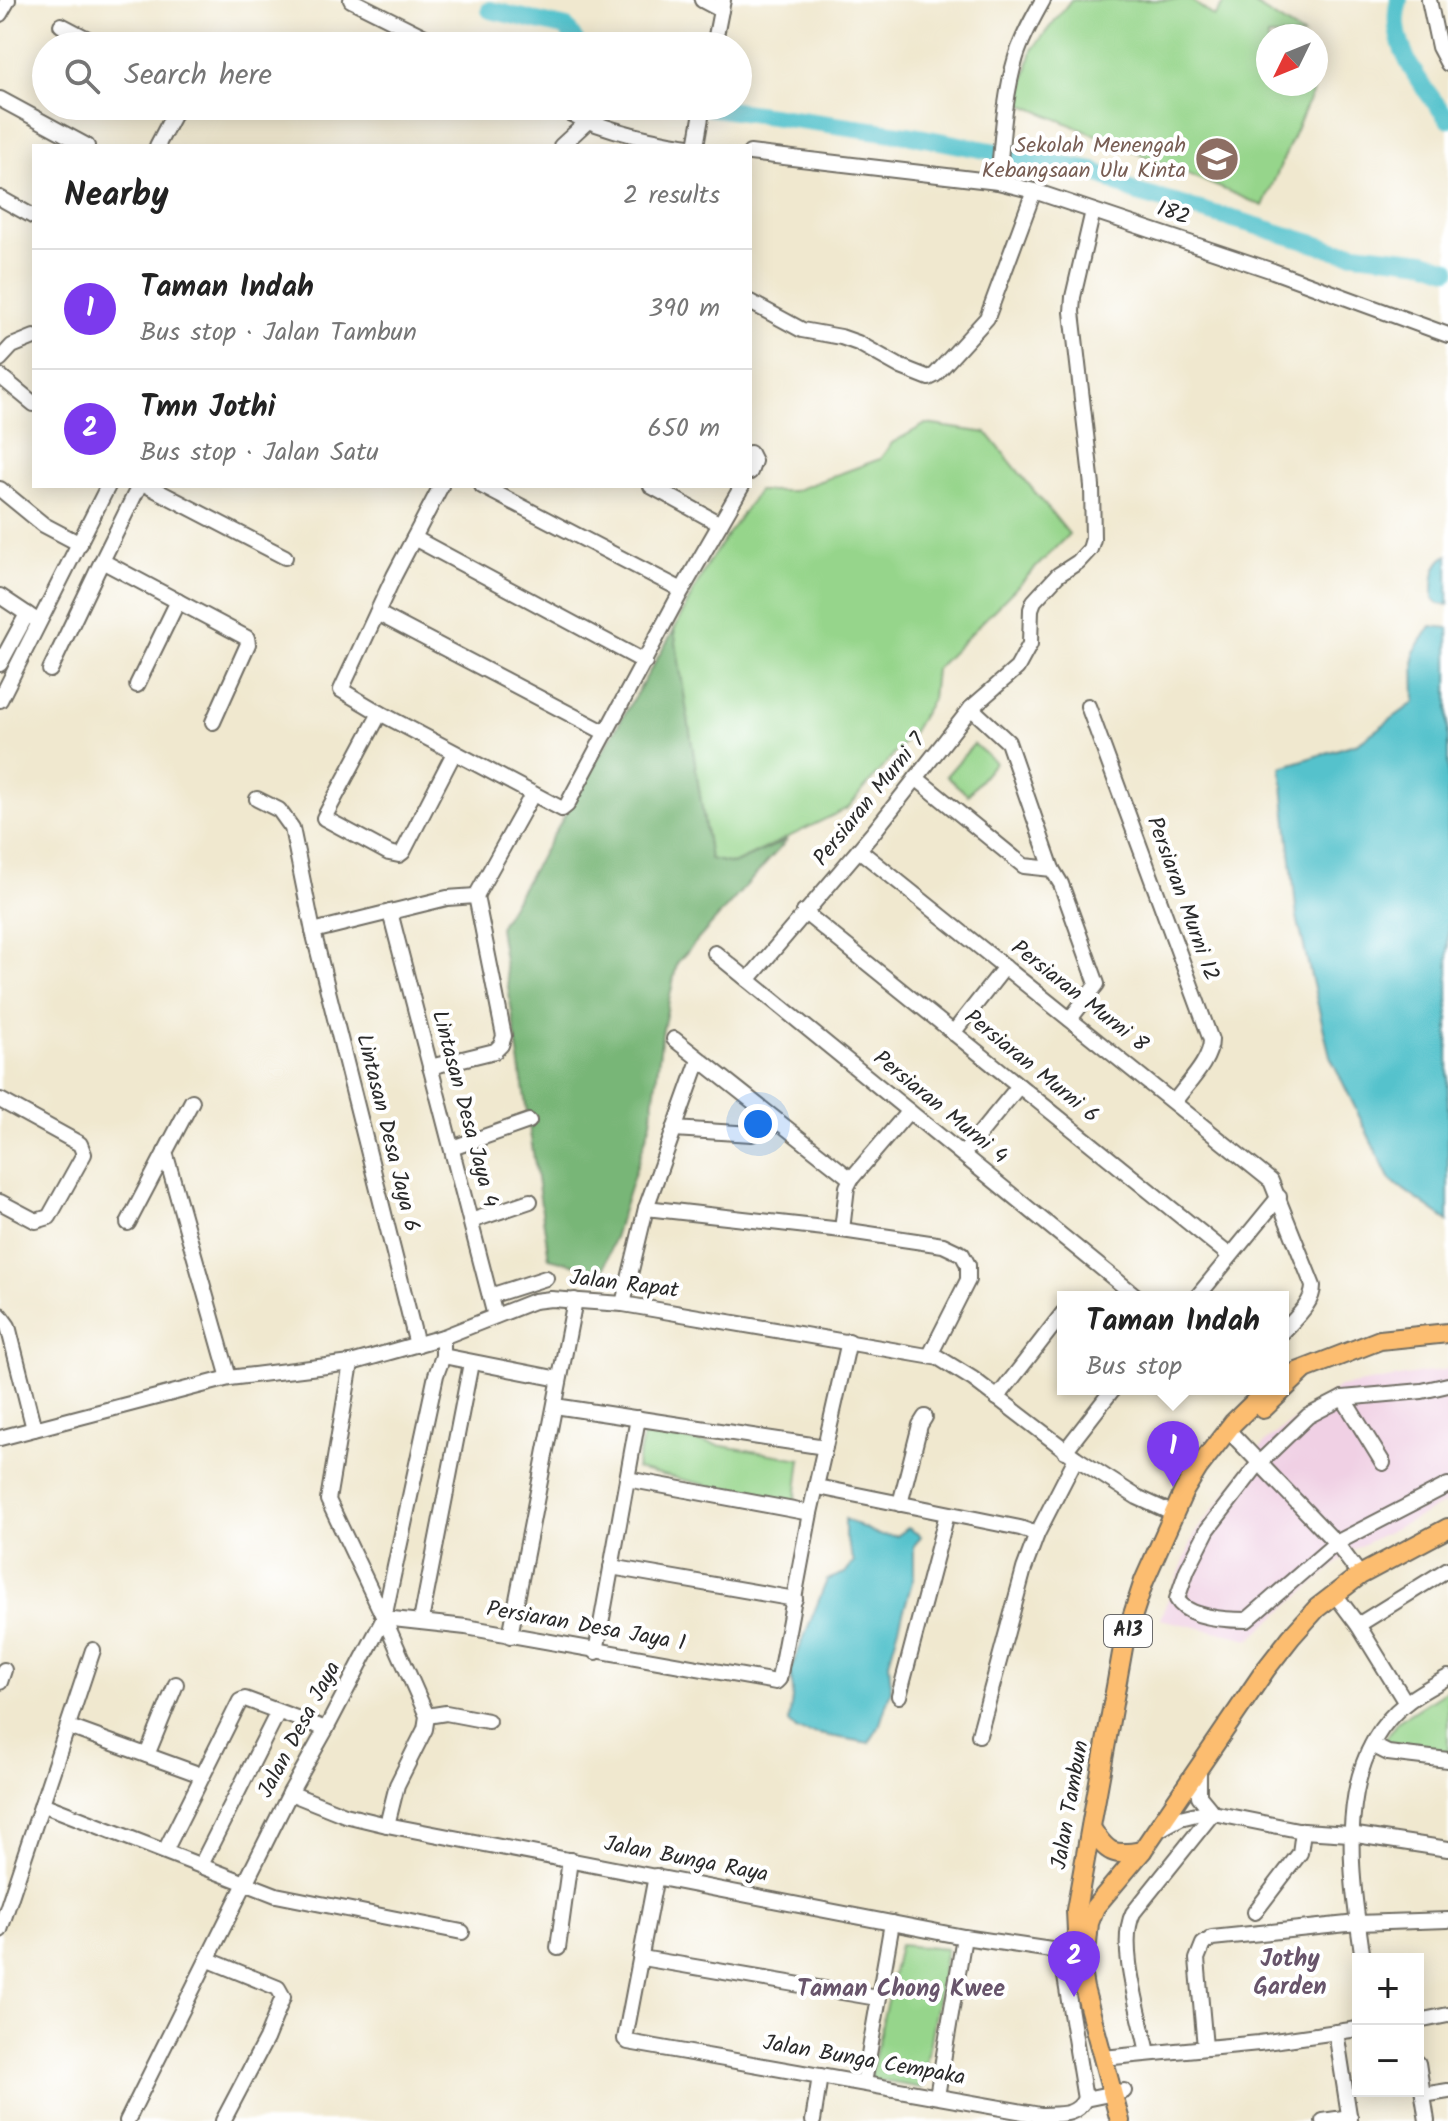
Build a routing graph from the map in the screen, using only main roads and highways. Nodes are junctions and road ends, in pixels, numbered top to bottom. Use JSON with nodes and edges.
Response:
{"nodes":[{"id":1,"x":1448,"y":1333,"type":"edge"},
{"id":2,"x":1290,"y":1375,"type":"edge"},
{"id":3,"x":1249,"y":1395,"type":"edge"},
{"id":4,"x":1263,"y":1395,"type":"edge"},
{"id":5,"x":1269,"y":1395,"type":"edge"},
{"id":6,"x":1232,"y":1430,"type":"junction"},
{"id":7,"x":1448,"y":1528,"type":"edge"},
{"id":8,"x":1091,"y":1828,"type":"junction"},
{"id":9,"x":1142,"y":1851,"type":"junction"},
{"id":10,"x":1109,"y":2057,"type":"junction"},
{"id":11,"x":1118,"y":2093,"type":"junction"},
{"id":12,"x":1120,"y":2121,"type":"edge"},
{"id":13,"x":1131,"y":2121,"type":"edge"}],
"edges":[{"from":1,"to":2,"type":"main road","name":"Jalan Tambun","number":"A13"},
{"from":3,"to":6,"type":"main road"},
{"from":4,"to":6,"type":"main road","name":"Jalan Tambun","number":"A13"},
{"from":5,"to":6,"type":"main road","name":"Jalan Tambun","number":"A13"},
{"from":6,"to":8,"type":"main road","name":"Jalan Tambun","number":"A13"},
{"from":7,"to":9,"type":"main road","number":"A13"},
{"from":8,"to":9,"type":"main road"},
{"from":8,"to":10,"type":"main road","name":"Jalan Tambun","number":"A13"},
{"from":9,"to":10,"type":"main road","name":"Jalan Tambun","number":"A13"},
{"from":10,"to":11,"type":"main road","name":"Jalan Tambun","number":"A13"},
{"from":11,"to":12,"type":"main road","name":"Jalan Tambun","number":"A13"},
{"from":11,"to":13,"type":"main road","name":"Jalan Tambun","number":"A13"}]}
